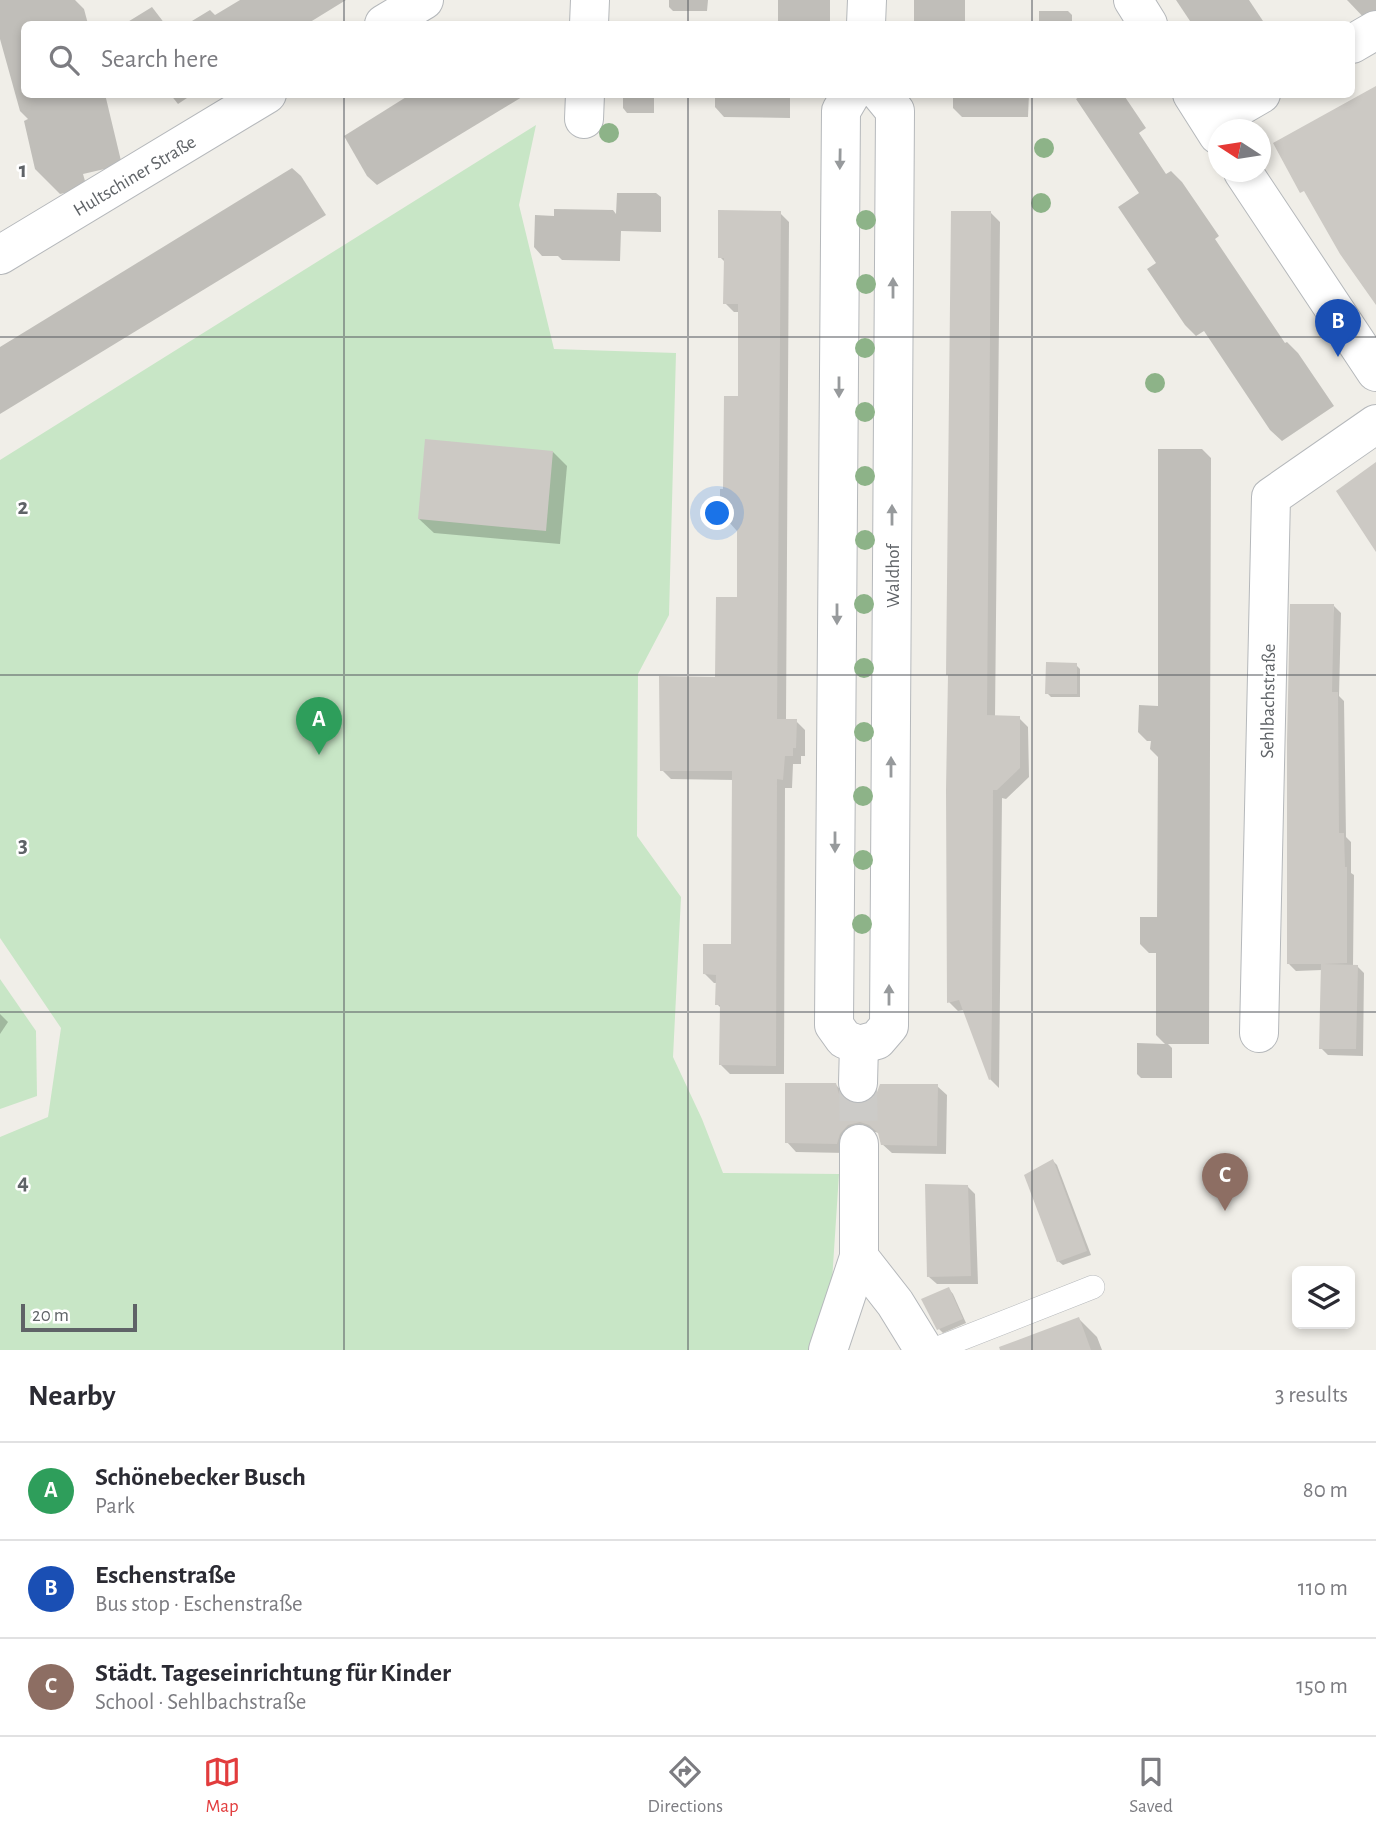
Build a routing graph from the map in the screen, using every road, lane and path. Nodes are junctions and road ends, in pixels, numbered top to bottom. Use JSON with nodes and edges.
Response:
{"nodes":[{"id":1,"x":424,"y":0,"type":"edge"},
{"id":2,"x":590,"y":0,"type":"edge"},
{"id":3,"x":867,"y":0,"type":"edge"},
{"id":4,"x":1133,"y":0,"type":"edge"},
{"id":5,"x":389,"y":21,"type":"edge"},
{"id":6,"x":589,"y":21,"type":"edge"},
{"id":7,"x":866,"y":21,"type":"edge"},
{"id":8,"x":1146,"y":21,"type":"edge"},
{"id":9,"x":1376,"y":30,"type":"edge"},
{"id":10,"x":1355,"y":42,"type":"edge"},
{"id":11,"x":260,"y":98,"type":"edge"},
{"id":12,"x":849,"y":98,"type":"edge"},
{"id":13,"x":884,"y":98,"type":"edge"},
{"id":14,"x":1252,"y":98,"type":"edge"},
{"id":15,"x":1207,"y":117,"type":"edge"},
{"id":16,"x":1250,"y":182,"type":"edge"},
{"id":17,"x":2,"y":247,"type":"edge"},
{"id":18,"x":1376,"y":372,"type":"edge"},
{"id":19,"x":1376,"y":424,"type":"edge"},
{"id":20,"x":1259,"y":1033,"type":"dead end"},
{"id":21,"x":859,"y":1045,"type":"junction"},
{"id":22,"x":858,"y":1083,"type":"tunnel mouth"},
{"id":23,"x":859,"y":1161,"type":"tunnel mouth"},
{"id":24,"x":859,"y":1257,"type":"junction"},
{"id":25,"x":1093,"y":1287,"type":"dead end"},
{"id":26,"x":836,"y":1344,"type":"edge"},
{"id":27,"x":924,"y":1350,"type":"edge"},
{"id":28,"x":933,"y":1350,"type":"edge"}],
"edges":[{"from":1,"to":5,"type":"street"},
{"from":2,"to":6,"type":"street"},
{"from":3,"to":7,"type":"street"},
{"from":4,"to":8,"type":"street"},
{"from":9,"to":10,"type":"street"},
{"from":11,"to":17,"type":"street","name":"Hultschiner Straße"},
{"from":12,"to":21,"type":"street","one_way":true},
{"from":21,"to":13,"type":"street","name":"Waldhof","one_way":true},
{"from":14,"to":15,"type":"street"},
{"from":16,"to":18,"type":"street"},
{"from":19,"to":20,"type":"street","name":"Sehlbachstraße"},
{"from":21,"to":22,"type":"street"},
{"from":23,"to":24,"type":"street"},
{"from":24,"to":26,"type":"street"},
{"from":24,"to":27,"type":"street"},
{"from":25,"to":28,"type":"lane"}]}
